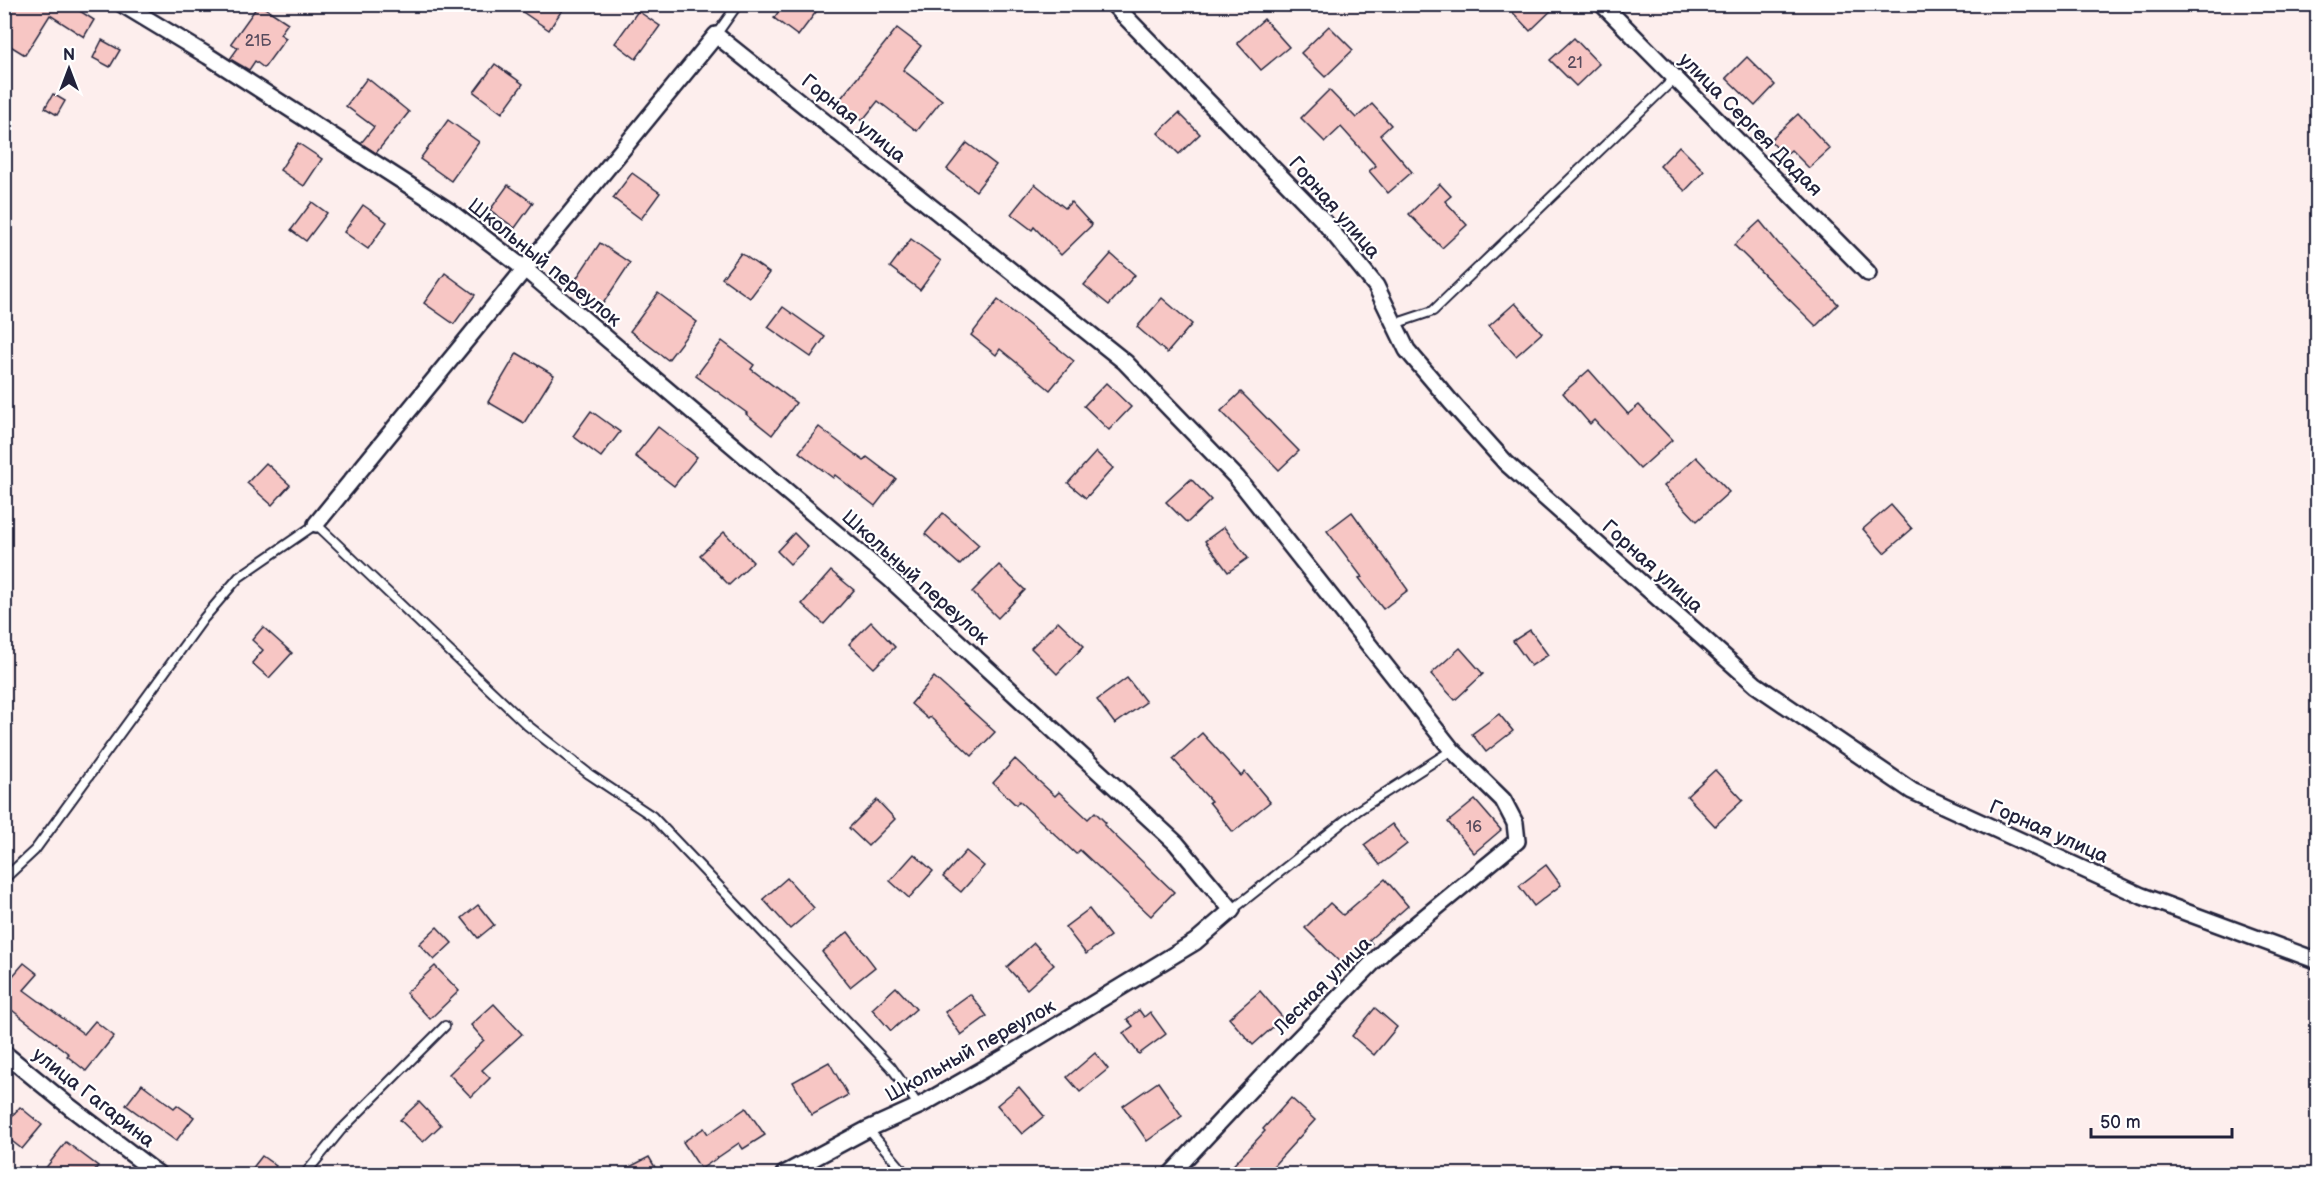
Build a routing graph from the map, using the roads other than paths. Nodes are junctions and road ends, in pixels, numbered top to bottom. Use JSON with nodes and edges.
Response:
{"nodes":[{"id":1,"x":122,"y":4,"type":"edge"},
{"id":2,"x":738,"y":4,"type":"edge"},
{"id":3,"x":1113,"y":4,"type":"edge"},
{"id":4,"x":1602,"y":4,"type":"edge"},
{"id":5,"x":716,"y":35,"type":"junction"},
{"id":6,"x":1676,"y":77,"type":"junction"},
{"id":7,"x":526,"y":270,"type":"junction"},
{"id":8,"x":1868,"y":273,"type":"dead end"},
{"id":9,"x":1394,"y":324,"type":"junction"},
{"id":10,"x":316,"y":524,"type":"junction"},
{"id":11,"x":1452,"y":750,"type":"junction"},
{"id":12,"x":1516,"y":841,"type":"joint"},
{"id":13,"x":4,"y":879,"type":"edge"},
{"id":14,"x":1232,"y":910,"type":"junction"},
{"id":15,"x":2318,"y":961,"type":"edge"},
{"id":16,"x":445,"y":1026,"type":"dead end"},
{"id":17,"x":4,"y":1053,"type":"edge"},
{"id":18,"x":919,"y":1106,"type":"junction"},
{"id":19,"x":868,"y":1129,"type":"junction"},
{"id":20,"x":158,"y":1174,"type":"edge"},
{"id":21,"x":304,"y":1174,"type":"edge"},
{"id":22,"x":784,"y":1174,"type":"edge"},
{"id":23,"x":906,"y":1174,"type":"edge"},
{"id":24,"x":1171,"y":1174,"type":"edge"}],
"edges":[{"from":1,"to":7,"type":"street","name":"Школьный переулок"},
{"from":2,"to":5,"type":"lane"},
{"from":3,"to":9,"type":"street","name":"Горная улица"},
{"from":4,"to":6,"type":"street","name":"улица Сергея Дадая"},
{"from":5,"to":7,"type":"street"},
{"from":5,"to":11,"type":"street","name":"Горная улица"},
{"from":6,"to":8,"type":"street","name":"улица Сергея Дадая"},
{"from":6,"to":9,"type":"lane"},
{"from":7,"to":10,"type":"street"},
{"from":7,"to":14,"type":"street","name":"Школьный переулок"},
{"from":9,"to":15,"type":"street","name":"Горная улица"},
{"from":10,"to":13,"type":"lane"},
{"from":10,"to":18,"type":"lane"},
{"from":11,"to":12,"type":"street","name":"Горная улица"},
{"from":11,"to":14,"type":"lane"},
{"from":12,"to":24,"type":"street","name":"Лесная улица"},
{"from":14,"to":18,"type":"street","name":"Школьный переулок"},
{"from":16,"to":21,"type":"lane"},
{"from":17,"to":20,"type":"street","name":"улица Гагарина"},
{"from":18,"to":19,"type":"street","name":"Школьный переулок"},
{"from":19,"to":22,"type":"street","name":"Школьный переулок"},
{"from":19,"to":23,"type":"lane"}]}
